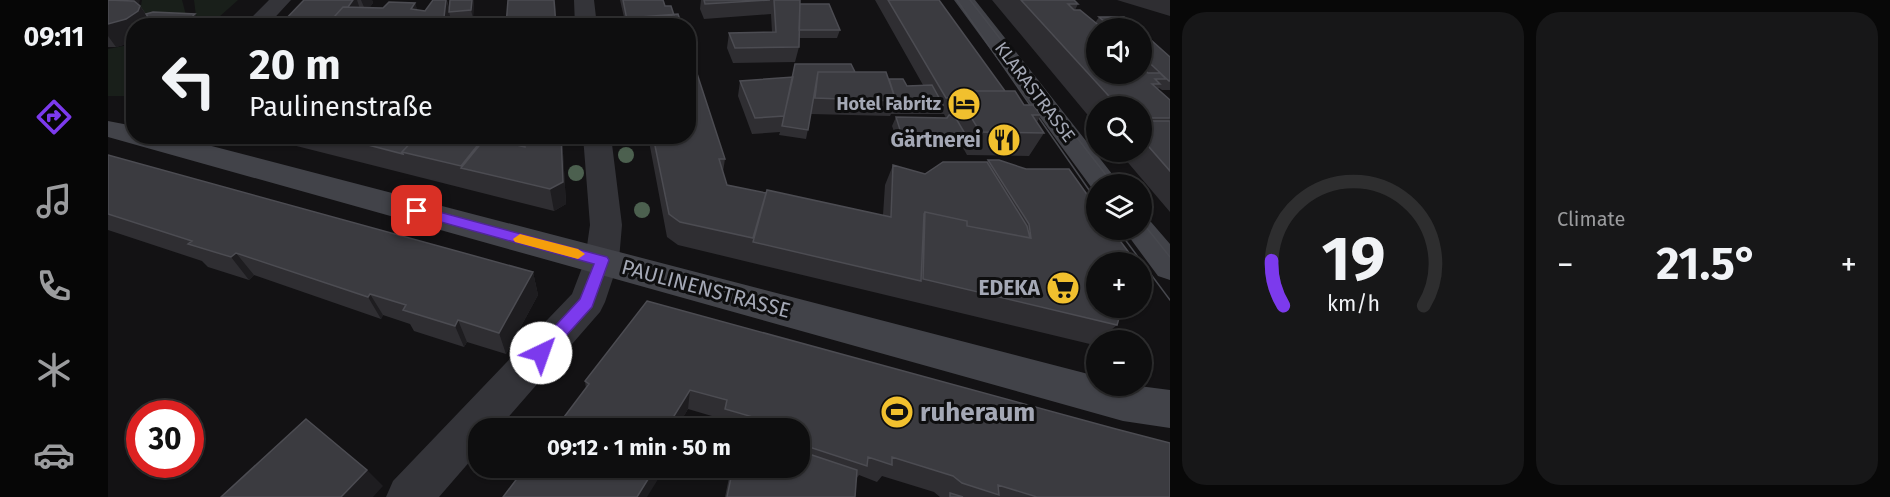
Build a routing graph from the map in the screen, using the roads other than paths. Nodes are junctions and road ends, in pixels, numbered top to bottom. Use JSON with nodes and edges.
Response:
{"nodes":[{"id":1,"x":281,"y":0,"type":"edge"},
{"id":2,"x":584,"y":0,"type":"edge"},
{"id":3,"x":964,"y":0,"type":"edge"},
{"id":4,"x":262,"y":18,"type":"edge"},
{"id":5,"x":585,"y":18,"type":"edge"},
{"id":6,"x":108,"y":129,"type":"edge"},
{"id":7,"x":126,"y":133,"type":"edge"},
{"id":8,"x":165,"y":144,"type":"edge"},
{"id":9,"x":598,"y":144,"type":"edge"},
{"id":10,"x":1097,"y":174,"type":"edge"},
{"id":11,"x":1148,"y":240,"type":"edge"},
{"id":12,"x":602,"y":260,"type":"junction"},
{"id":13,"x":1170,"y":267,"type":"edge"},
{"id":14,"x":1170,"y":409,"type":"edge"},
{"id":15,"x":409,"y":497,"type":"edge"}],
"edges":[{"from":1,"to":4,"type":"street"},
{"from":2,"to":5,"type":"street"},
{"from":3,"to":10,"type":"street","name":"KLARASTRASSE"},
{"from":6,"to":7,"type":"street"},
{"from":8,"to":12,"type":"street","name":"PAULINENSTRASSE"},
{"from":9,"to":12,"type":"street"},
{"from":11,"to":13,"type":"street"},
{"from":12,"to":14,"type":"street","name":"PAULINENSTRASSE"},
{"from":12,"to":15,"type":"street"}]}
